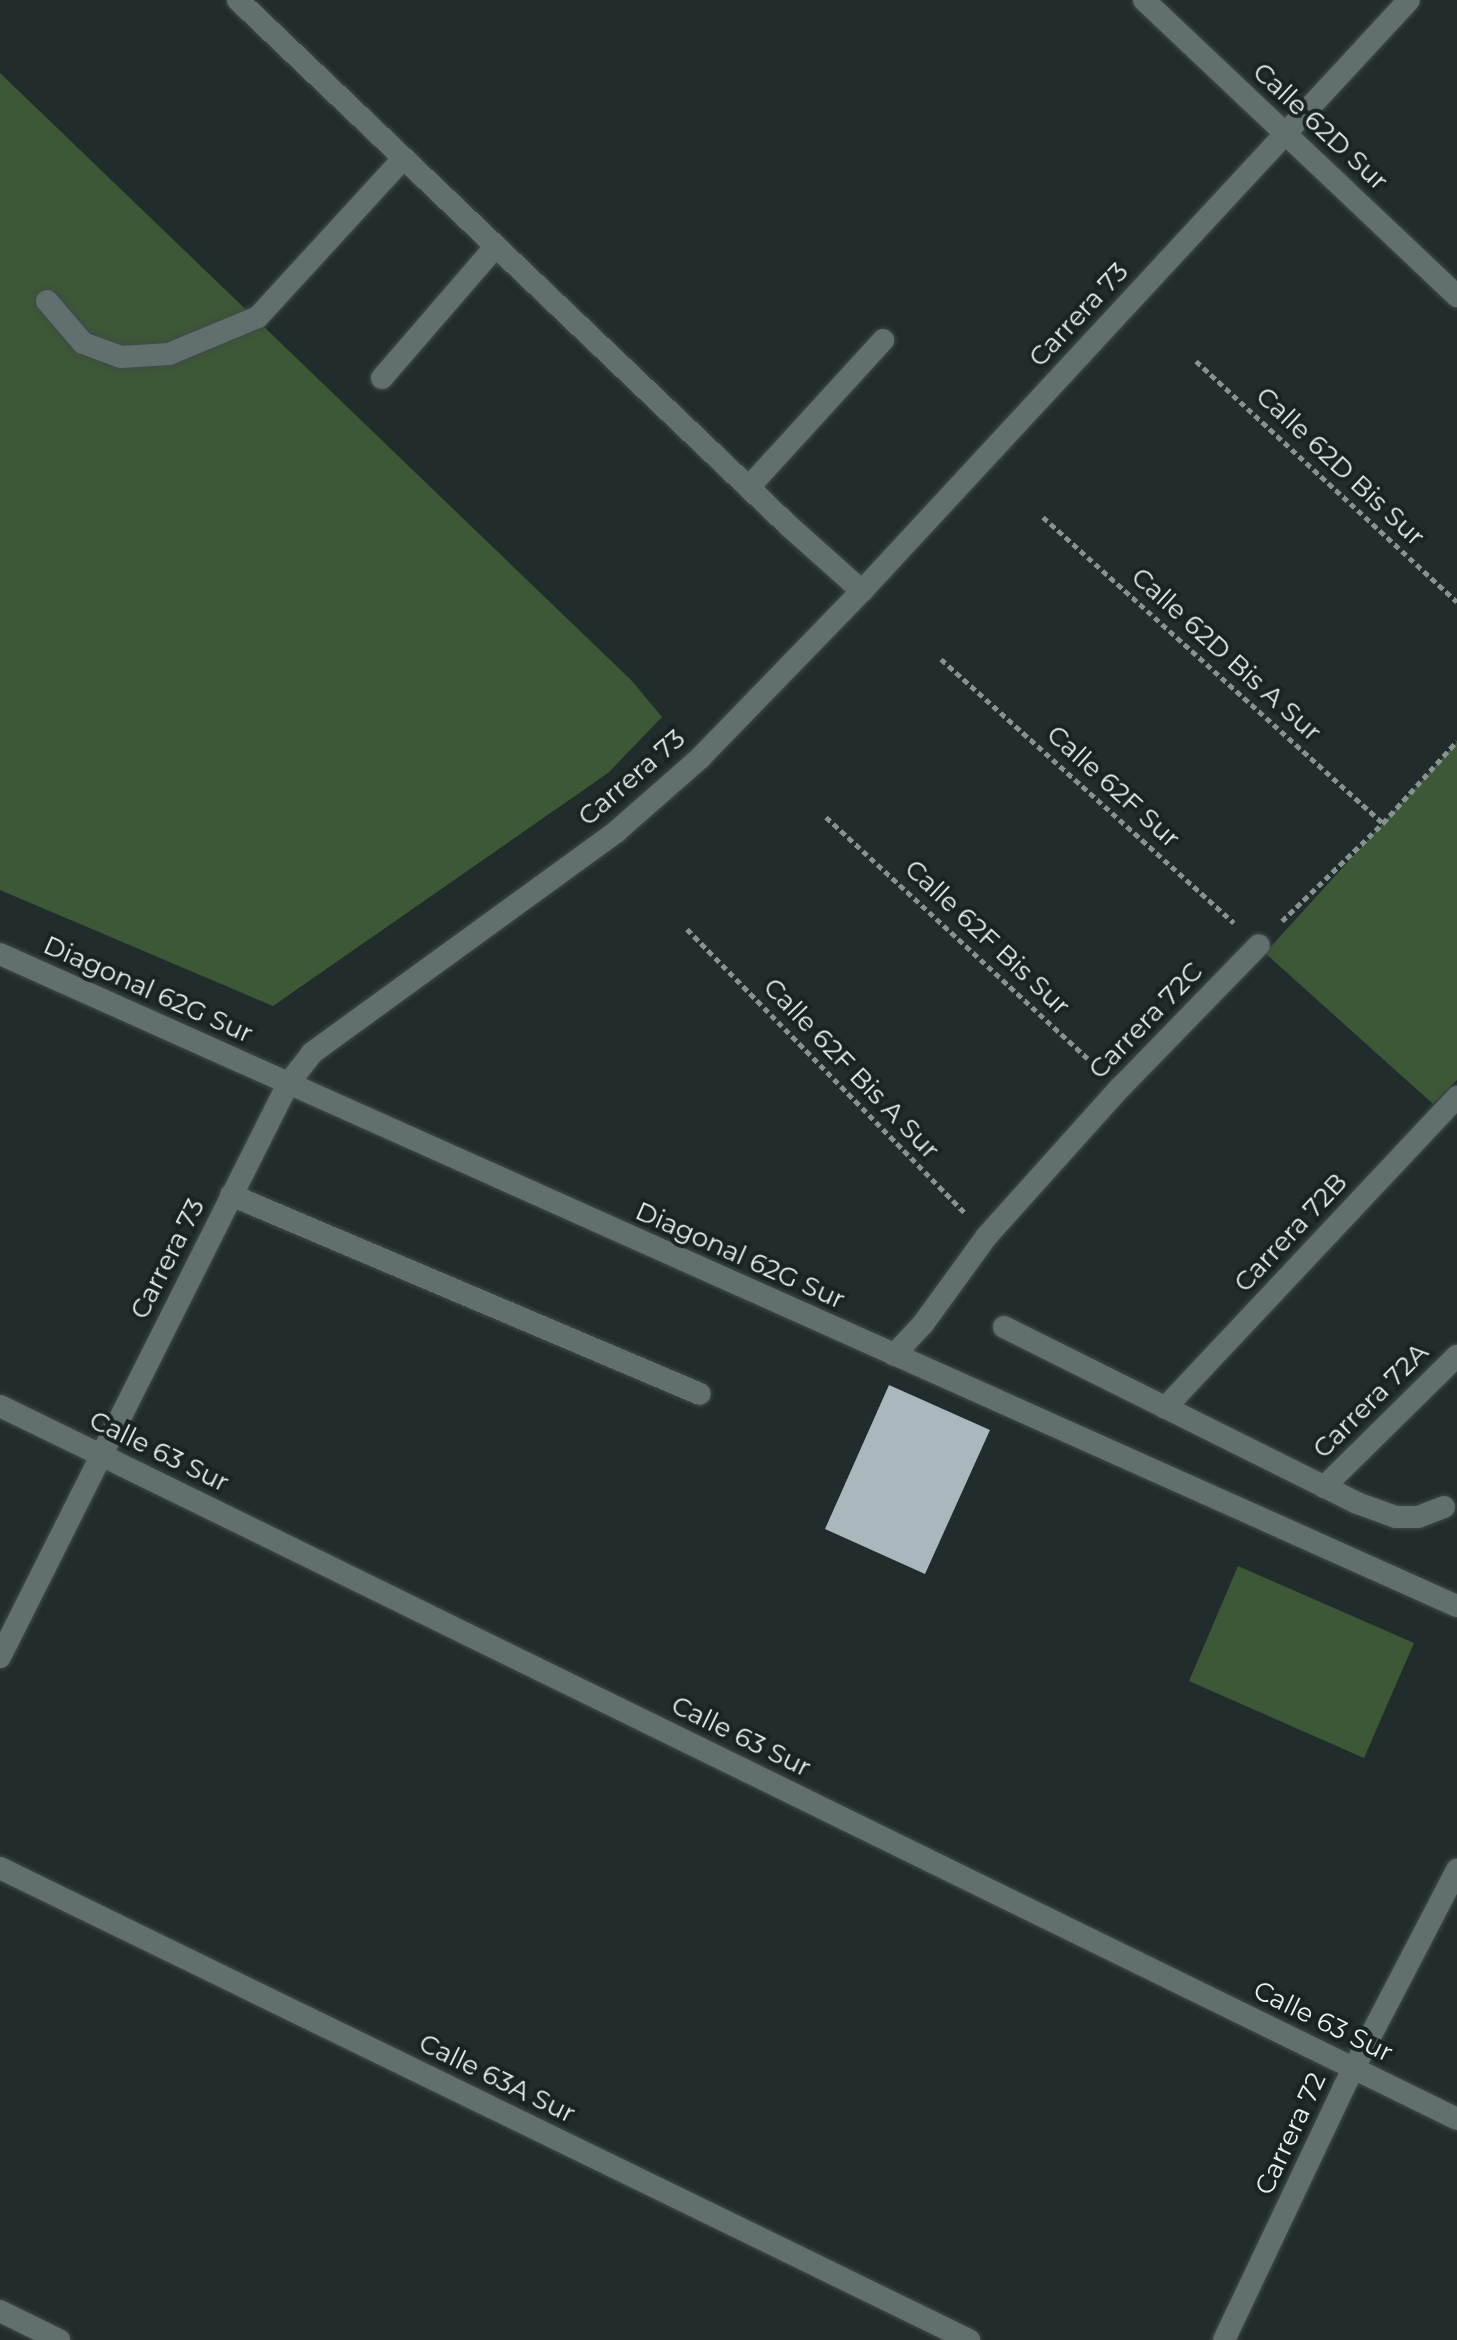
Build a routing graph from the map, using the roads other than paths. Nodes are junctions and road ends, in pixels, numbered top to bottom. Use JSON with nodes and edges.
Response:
{"nodes":[{"id":1,"x":238,"y":0,"type":"edge"},
{"id":2,"x":1144,"y":0,"type":"edge"},
{"id":3,"x":1409,"y":0,"type":"edge"},
{"id":4,"x":1286,"y":134,"type":"junction"},
{"id":5,"x":403,"y":159,"type":"junction"},
{"id":6,"x":495,"y":247,"type":"junction"},
{"id":7,"x":1457,"y":296,"type":"edge"},
{"id":8,"x":47,"y":301,"type":"dead end"},
{"id":9,"x":883,"y":340,"type":"dead end"},
{"id":10,"x":382,"y":378,"type":"dead end"},
{"id":11,"x":749,"y":487,"type":"junction"},
{"id":12,"x":862,"y":591,"type":"junction"},
{"id":13,"x":1259,"y":945,"type":"road end"},
{"id":14,"x":0,"y":954,"type":"edge"},
{"id":15,"x":288,"y":1084,"type":"junction"},
{"id":16,"x":1457,"y":1097,"type":"edge"},
{"id":17,"x":231,"y":1195,"type":"junction"},
{"id":18,"x":1004,"y":1327,"type":"dead end"},
{"id":19,"x":894,"y":1355,"type":"junction"},
{"id":20,"x":1457,"y":1356,"type":"edge"},
{"id":21,"x":700,"y":1394,"type":"dead end"},
{"id":22,"x":0,"y":1406,"type":"edge"},
{"id":23,"x":1165,"y":1408,"type":"junction"},
{"id":24,"x":99,"y":1454,"type":"junction"},
{"id":25,"x":1324,"y":1487,"type":"junction"},
{"id":26,"x":1444,"y":1507,"type":"dead end"},
{"id":27,"x":1457,"y":1606,"type":"edge"},
{"id":28,"x":0,"y":1657,"type":"edge"},
{"id":29,"x":0,"y":1868,"type":"edge"},
{"id":30,"x":1457,"y":1870,"type":"edge"},
{"id":31,"x":1354,"y":2068,"type":"junction"},
{"id":32,"x":1457,"y":2119,"type":"edge"},
{"id":33,"x":0,"y":2311,"type":"edge"},
{"id":34,"x":59,"y":2340,"type":"edge"},
{"id":35,"x":969,"y":2340,"type":"edge"},
{"id":36,"x":1224,"y":2340,"type":"edge"}],
"edges":[{"from":1,"to":5,"type":"street"},
{"from":2,"to":4,"type":"street","name":"Calle 62D Sur"},
{"from":3,"to":4,"type":"street","name":"Carrera 73"},
{"from":4,"to":7,"type":"street","name":"Calle 62D Sur"},
{"from":4,"to":12,"type":"street","name":"Carrera 73"},
{"from":5,"to":6,"type":"street"},
{"from":5,"to":8,"type":"street"},
{"from":6,"to":10,"type":"street"},
{"from":6,"to":11,"type":"street"},
{"from":9,"to":11,"type":"street"},
{"from":11,"to":12,"type":"street"},
{"from":12,"to":15,"type":"street","name":"Carrera 73"},
{"from":13,"to":19,"type":"street","name":"Carrera 72C"},
{"from":14,"to":15,"type":"street","name":"Diagonal 62G Sur"},
{"from":15,"to":17,"type":"street","name":"Carrera 73"},
{"from":15,"to":19,"type":"street","name":"Diagonal 62G Sur"},
{"from":16,"to":23,"type":"street","name":"Carrera 72B"},
{"from":17,"to":21,"type":"street"},
{"from":17,"to":24,"type":"street","name":"Carrera 73"},
{"from":18,"to":23,"type":"street"},
{"from":19,"to":27,"type":"street","name":"Diagonal 62G Sur"},
{"from":20,"to":25,"type":"street","name":"Carrera 72A"},
{"from":22,"to":24,"type":"street","name":"Calle 63 Sur"},
{"from":23,"to":25,"type":"street"},
{"from":24,"to":28,"type":"street","name":"Carrera 73"},
{"from":24,"to":31,"type":"street","name":"Calle 63 Sur"},
{"from":25,"to":26,"type":"street"},
{"from":29,"to":35,"type":"street","name":"Calle 63A Sur"},
{"from":30,"to":31,"type":"street","name":"Carrera 72"},
{"from":31,"to":32,"type":"street","name":"Calle 63 Sur"},
{"from":31,"to":36,"type":"street","name":"Carrera 72"},
{"from":33,"to":34,"type":"street"}]}
